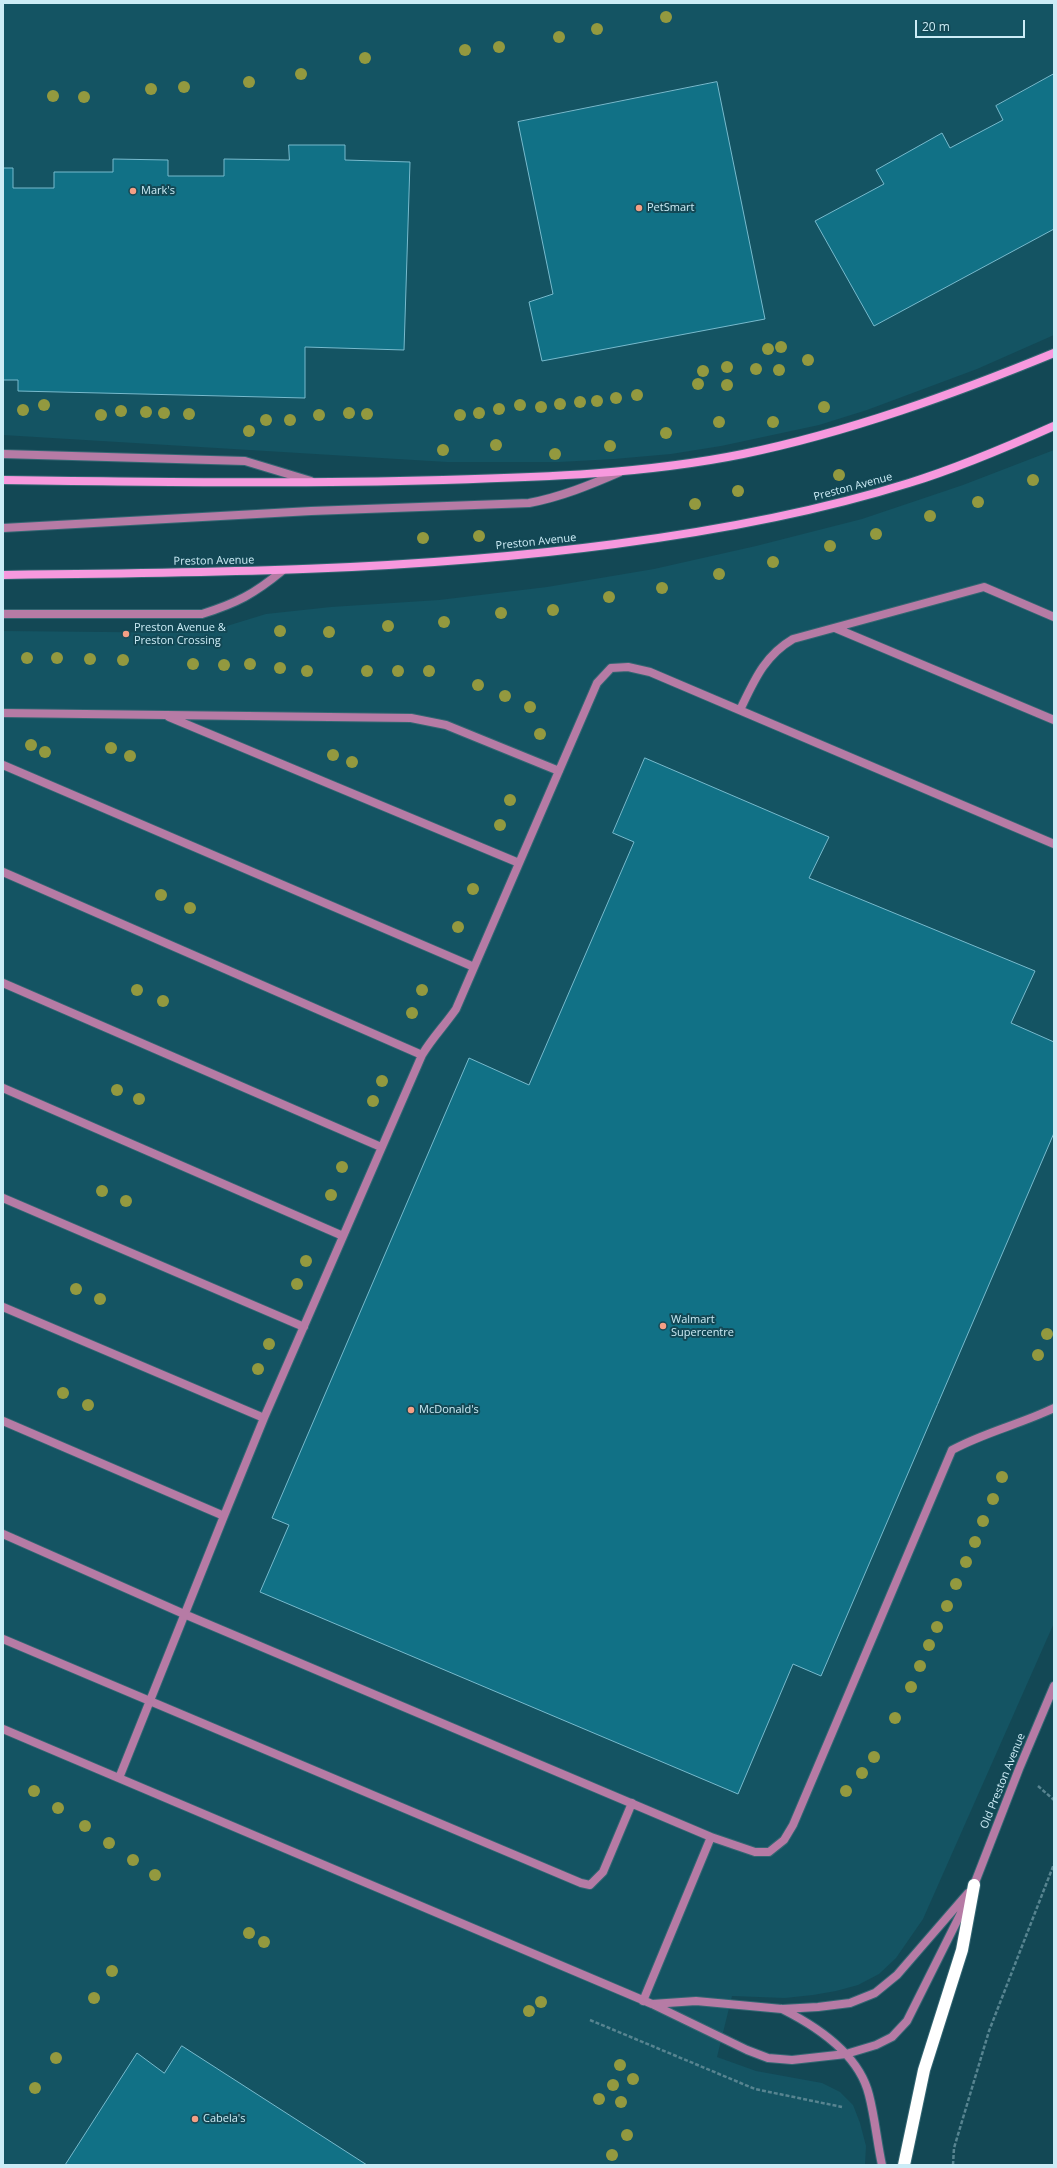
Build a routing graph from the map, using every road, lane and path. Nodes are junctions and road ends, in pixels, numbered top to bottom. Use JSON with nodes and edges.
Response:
{"nodes":[{"id":1,"x":1054,"y":353,"type":"edge"},
{"id":2,"x":1054,"y":426,"type":"edge"},
{"id":3,"x":3,"y":454,"type":"edge"},
{"id":4,"x":620,"y":472,"type":"junction"},
{"id":5,"x":3,"y":480,"type":"edge"},
{"id":6,"x":318,"y":483,"type":"junction"},
{"id":7,"x":3,"y":528,"type":"edge"},
{"id":8,"x":282,"y":571,"type":"junction"},
{"id":9,"x":3,"y":575,"type":"edge"},
{"id":10,"x":3,"y":614,"type":"edge"},
{"id":11,"x":1054,"y":617,"type":"edge"},
{"id":12,"x":835,"y":628,"type":"junction"},
{"id":13,"x":740,"y":710,"type":"junction"},
{"id":14,"x":3,"y":713,"type":"edge"},
{"id":15,"x":164,"y":715,"type":"junction"},
{"id":16,"x":1054,"y":720,"type":"edge"},
{"id":17,"x":3,"y":765,"type":"edge"},
{"id":18,"x":559,"y":771,"type":"junction"},
{"id":19,"x":1054,"y":844,"type":"edge"},
{"id":20,"x":519,"y":863,"type":"junction"},
{"id":21,"x":3,"y":872,"type":"edge"},
{"id":22,"x":474,"y":967,"type":"junction"},
{"id":23,"x":3,"y":984,"type":"edge"},
{"id":24,"x":422,"y":1055,"type":"junction"},
{"id":25,"x":3,"y":1088,"type":"edge"},
{"id":26,"x":381,"y":1147,"type":"junction"},
{"id":27,"x":3,"y":1198,"type":"edge"},
{"id":28,"x":343,"y":1236,"type":"junction"},
{"id":29,"x":3,"y":1307,"type":"edge"},
{"id":30,"x":304,"y":1327,"type":"junction"},
{"id":31,"x":1054,"y":1408,"type":"edge"},
{"id":32,"x":264,"y":1418,"type":"junction"},
{"id":33,"x":3,"y":1421,"type":"edge"},
{"id":34,"x":224,"y":1516,"type":"junction"},
{"id":35,"x":3,"y":1534,"type":"edge"},
{"id":36,"x":184,"y":1614,"type":"junction"},
{"id":37,"x":3,"y":1639,"type":"edge"},
{"id":38,"x":1054,"y":1686,"type":"edge"},
{"id":39,"x":149,"y":1702,"type":"junction"},
{"id":40,"x":3,"y":1729,"type":"edge"},
{"id":41,"x":119,"y":1778,"type":"junction"},
{"id":42,"x":632,"y":1803,"type":"junction"},
{"id":43,"x":711,"y":1837,"type":"junction"},
{"id":44,"x":1054,"y":1864,"type":"edge"},
{"id":45,"x":974,"y":1885,"type":"junction"},
{"id":46,"x":643,"y":2000,"type":"junction"},
{"id":47,"x":652,"y":2004,"type":"junction"},
{"id":48,"x":782,"y":2009,"type":"junction"},
{"id":49,"x":590,"y":2020,"type":"dead end"},
{"id":50,"x":846,"y":2054,"type":"junction"},
{"id":51,"x":842,"y":2107,"type":"dead end"},
{"id":52,"x":882,"y":2165,"type":"edge"},
{"id":53,"x":904,"y":2165,"type":"edge"},
{"id":54,"x":953,"y":2165,"type":"edge"}],
"edges":[{"from":1,"to":4,"type":"main road"},
{"from":2,"to":8,"type":"main road","name":"Preston Avenue"},
{"from":3,"to":6,"type":"street"},
{"from":4,"to":6,"type":"main road"},
{"from":4,"to":7,"type":"street"},
{"from":5,"to":6,"type":"main road"},
{"from":8,"to":9,"type":"main road","name":"Preston Avenue"},
{"from":8,"to":10,"type":"street"},
{"from":11,"to":12,"type":"street"},
{"from":12,"to":13,"type":"street"},
{"from":12,"to":16,"type":"street"},
{"from":13,"to":18,"type":"street"},
{"from":13,"to":19,"type":"street"},
{"from":14,"to":15,"type":"street"},
{"from":15,"to":18,"type":"street"},
{"from":15,"to":20,"type":"street"},
{"from":17,"to":22,"type":"street"},
{"from":18,"to":20,"type":"street"},
{"from":20,"to":22,"type":"street"},
{"from":21,"to":24,"type":"street"},
{"from":22,"to":24,"type":"street"},
{"from":23,"to":26,"type":"street"},
{"from":24,"to":26,"type":"street"},
{"from":25,"to":28,"type":"street"},
{"from":26,"to":28,"type":"street"},
{"from":27,"to":30,"type":"street"},
{"from":28,"to":30,"type":"street"},
{"from":29,"to":32,"type":"street"},
{"from":30,"to":32,"type":"street"},
{"from":31,"to":43,"type":"street"},
{"from":32,"to":34,"type":"street"},
{"from":33,"to":34,"type":"street"},
{"from":34,"to":36,"type":"street"},
{"from":35,"to":36,"type":"street"},
{"from":36,"to":39,"type":"street"},
{"from":36,"to":42,"type":"street"},
{"from":37,"to":39,"type":"street"},
{"from":38,"to":45,"type":"street","name":"Old Preston Avenue"},
{"from":39,"to":41,"type":"street"},
{"from":39,"to":42,"type":"street"},
{"from":40,"to":41,"type":"street","name":"Old Preston Avenue"},
{"from":41,"to":46,"type":"street","name":"Old Preston Avenue"},
{"from":42,"to":43,"type":"street"},
{"from":43,"to":46,"type":"street"},
{"from":44,"to":54,"type":"path"},
{"from":45,"to":48,"type":"street"},
{"from":45,"to":50,"type":"street","name":"Old Preston Avenue"},
{"from":45,"to":53,"type":"highway"},
{"from":46,"to":47,"type":"street","name":"Old Preston Avenue"},
{"from":47,"to":48,"type":"street"},
{"from":47,"to":50,"type":"street","name":"Old Preston Avenue"},
{"from":48,"to":50,"type":"street"},
{"from":49,"to":51,"type":"path"},
{"from":50,"to":52,"type":"street"}]}
